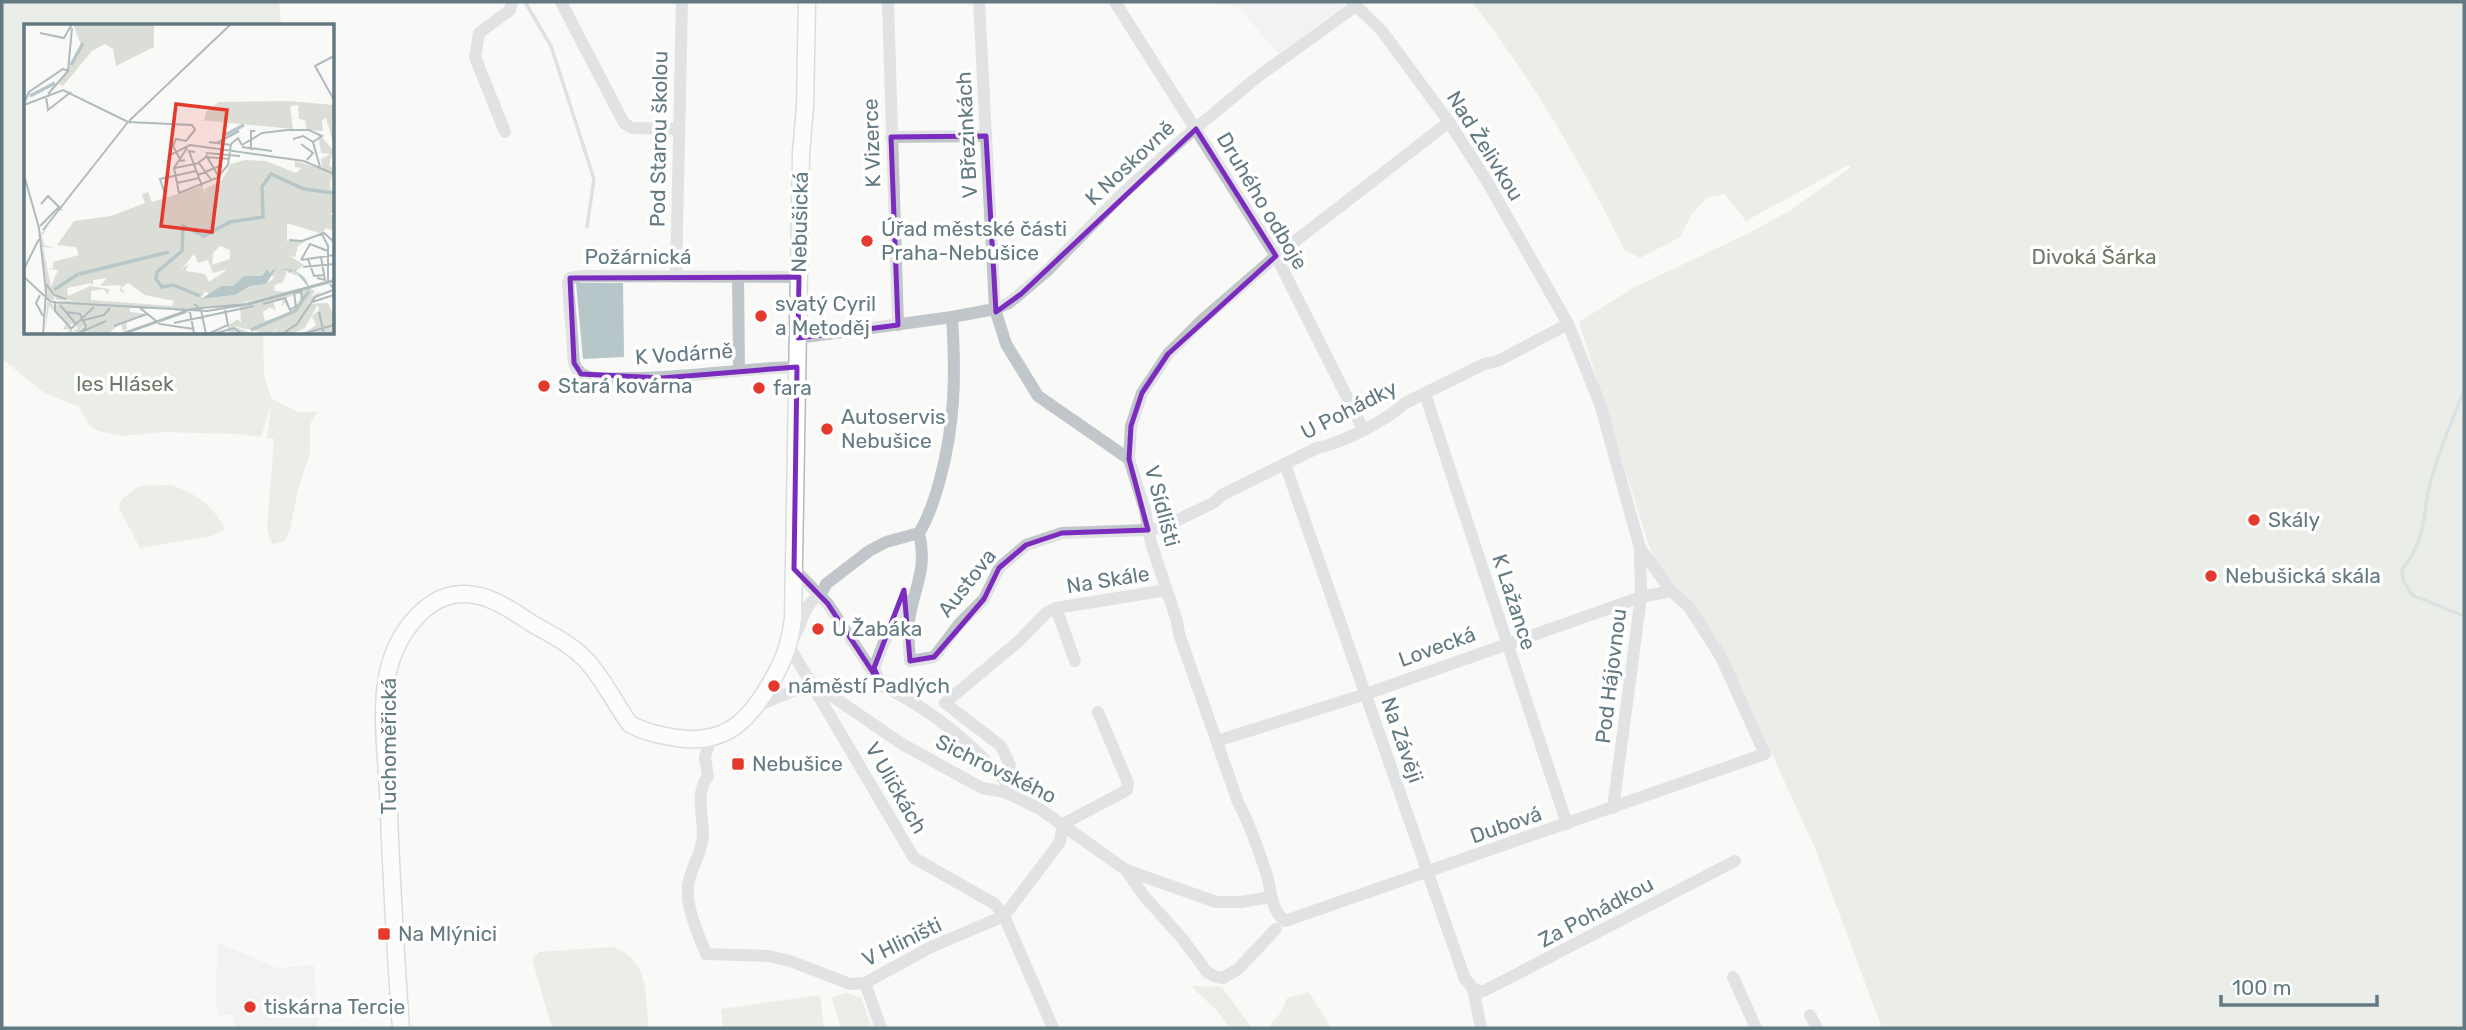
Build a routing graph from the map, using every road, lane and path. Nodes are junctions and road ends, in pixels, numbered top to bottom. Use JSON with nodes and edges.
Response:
{"nodes":[{"id":1,"x":512,"y":2,"type":"edge"},
{"id":2,"x":561,"y":2,"type":"edge"},
{"id":3,"x":682,"y":2,"type":"edge"},
{"id":4,"x":807,"y":2,"type":"edge"},
{"id":5,"x":888,"y":2,"type":"edge"},
{"id":6,"x":979,"y":2,"type":"edge"},
{"id":7,"x":1115,"y":2,"type":"edge"},
{"id":8,"x":1354,"y":4,"type":"edge"},
{"id":9,"x":1449,"y":122,"type":"junction"},
{"id":10,"x":1196,"y":129,"type":"junction"},
{"id":11,"x":679,"y":130,"type":"junction"},
{"id":12,"x":505,"y":132,"type":"dead end"},
{"id":13,"x":986,"y":136,"type":"junction"},
{"id":14,"x":891,"y":137,"type":"junction"},
{"id":15,"x":1276,"y":256,"type":"junction"},
{"id":16,"x":676,"y":276,"type":"junction"},
{"id":17,"x":738,"y":276,"type":"junction"},
{"id":18,"x":799,"y":277,"type":"junction"},
{"id":19,"x":995,"y":309,"type":"junction"},
{"id":20,"x":952,"y":317,"type":"junction"},
{"id":21,"x":1568,"y":324,"type":"junction"},
{"id":22,"x":898,"y":325,"type":"junction"},
{"id":23,"x":798,"y":338,"type":"junction"},
{"id":24,"x":797,"y":367,"type":"junction"},
{"id":25,"x":576,"y":369,"type":"joint"},
{"id":26,"x":738,"y":369,"type":"junction"},
{"id":27,"x":1425,"y":394,"type":"junction"},
{"id":28,"x":1363,"y":429,"type":"junction"},
{"id":29,"x":1129,"y":459,"type":"junction"},
{"id":30,"x":1284,"y":464,"type":"junction"},
{"id":31,"x":1149,"y":530,"type":"junction"},
{"id":32,"x":919,"y":533,"type":"junction"},
{"id":33,"x":1640,"y":548,"type":"junction"},
{"id":34,"x":794,"y":569,"type":"junction"},
{"id":35,"x":1167,"y":590,"type":"junction"},
{"id":36,"x":1671,"y":591,"type":"junction"},
{"id":37,"x":915,"y":594,"type":"junction"},
{"id":38,"x":818,"y":597,"type":"junction"},
{"id":39,"x":1641,"y":597,"type":"junction"},
{"id":40,"x":1056,"y":608,"type":"junction"},
{"id":41,"x":1508,"y":642,"type":"junction"},
{"id":42,"x":789,"y":646,"type":"junction"},
{"id":43,"x":1075,"y":661,"type":"dead end"},
{"id":44,"x":812,"y":683,"type":"junction"},
{"id":45,"x":882,"y":686,"type":"junction"},
{"id":46,"x":1366,"y":694,"type":"junction"},
{"id":47,"x":757,"y":706,"type":"junction"},
{"id":48,"x":1098,"y":712,"type":"dead end"},
{"id":49,"x":711,"y":738,"type":"junction"},
{"id":50,"x":1217,"y":741,"type":"junction"},
{"id":51,"x":1766,"y":754,"type":"joint"},
{"id":52,"x":1006,"y":788,"type":"junction"},
{"id":53,"x":1613,"y":808,"type":"junction"},
{"id":54,"x":1063,"y":824,"type":"junction"},
{"id":55,"x":1567,"y":824,"type":"junction"},
{"id":56,"x":1735,"y":860,"type":"dead end"},
{"id":57,"x":1126,"y":870,"type":"junction"},
{"id":58,"x":1428,"y":873,"type":"junction"},
{"id":59,"x":1271,"y":897,"type":"junction"},
{"id":60,"x":1004,"y":916,"type":"junction"},
{"id":61,"x":1276,"y":929,"type":"dead end"},
{"id":62,"x":1732,"y":977,"type":"dead end"},
{"id":63,"x":865,"y":983,"type":"junction"},
{"id":64,"x":1473,"y":988,"type":"junction"},
{"id":65,"x":401,"y":1028,"type":"edge"},
{"id":66,"x":881,"y":1028,"type":"edge"},
{"id":67,"x":1053,"y":1028,"type":"edge"},
{"id":68,"x":1481,"y":1028,"type":"edge"},
{"id":69,"x":1756,"y":1028,"type":"edge"}],
"edges":[{"from":1,"to":12,"type":"street"},
{"from":2,"to":11,"type":"street"},
{"from":3,"to":11,"type":"street","name":"Pod Starou školou"},
{"from":4,"to":18,"type":"street","name":"Nebušická"},
{"from":5,"to":14,"type":"street","name":"K Vizerce"},
{"from":6,"to":13,"type":"street","name":"V Březinkách"},
{"from":7,"to":10,"type":"street","name":"Druhého odboje"},
{"from":8,"to":9,"type":"street","name":"Nad Želivkou"},
{"from":8,"to":10,"type":"street","name":"K Noskovně"},
{"from":9,"to":15,"type":"street","name":"V Sídlišti"},
{"from":9,"to":21,"type":"street","name":"Nad Želivkou"},
{"from":10,"to":15,"type":"street","name":"Druhého odboje"},
{"from":10,"to":19,"type":"street","name":"K Noskovně"},
{"from":11,"to":16,"type":"street","name":"Pod Starou školou"},
{"from":13,"to":14,"type":"street"},
{"from":13,"to":19,"type":"street","name":"V Březinkách"},
{"from":14,"to":22,"type":"street","name":"K Vizerce"},
{"from":15,"to":28,"type":"street","name":"Druhého odboje"},
{"from":15,"to":29,"type":"street","name":"V Sídlišti"},
{"from":16,"to":17,"type":"street","name":"Požárnická"},
{"from":16,"to":25,"type":"street","name":"Požárnická"},
{"from":17,"to":18,"type":"street","name":"Požárnická"},
{"from":17,"to":26,"type":"street"},
{"from":18,"to":23,"type":"street","name":"Nebušická"},
{"from":19,"to":20,"type":"street","name":"K Noskovně"},
{"from":19,"to":29,"type":"street","name":"V Březinkách"},
{"from":20,"to":22,"type":"street","name":"K Noskovně"},
{"from":20,"to":32,"type":"street"},
{"from":21,"to":27,"type":"street","name":"U Pohádky"},
{"from":21,"to":33,"type":"street","name":"Pod Hájovnou"},
{"from":22,"to":23,"type":"street","name":"K Noskovně"},
{"from":23,"to":24,"type":"street","name":"Nebušická"},
{"from":24,"to":26,"type":"street","name":"K Vodárně"},
{"from":24,"to":34,"type":"street","name":"Nebušická"},
{"from":25,"to":26,"type":"street","name":"K Vodárně"},
{"from":27,"to":28,"type":"street","name":"U Pohádky"},
{"from":27,"to":41,"type":"street","name":"K Lažance"},
{"from":28,"to":30,"type":"street","name":"U Pohádky"},
{"from":29,"to":31,"type":"street","name":"V Sídlišti"},
{"from":30,"to":31,"type":"street","name":"U Pohádky"},
{"from":30,"to":46,"type":"street","name":"Na Závěji"},
{"from":31,"to":35,"type":"street","name":"V Sídlišti"},
{"from":31,"to":37,"type":"street","name":"Austova"},
{"from":32,"to":37,"type":"street","name":"Austova"},
{"from":32,"to":38,"type":"street"},
{"from":33,"to":36,"type":"street","name":"Pod Hájovnou"},
{"from":33,"to":39,"type":"street","name":"Pod Hájovnou"},
{"from":34,"to":38,"type":"street"},
{"from":34,"to":42,"type":"street"},
{"from":35,"to":40,"type":"street","name":"Na Skále"},
{"from":35,"to":50,"type":"street","name":"V Sídlišti"},
{"from":36,"to":39,"type":"street","name":"Lovecká"},
{"from":36,"to":51,"type":"street","name":"Pod Hájovnou"},
{"from":37,"to":45,"type":"street"},
{"from":38,"to":42,"type":"street"},
{"from":38,"to":45,"type":"street"},
{"from":39,"to":41,"type":"street","name":"Lovecká"},
{"from":39,"to":53,"type":"street","name":"Pod Hájovnou"},
{"from":40,"to":43,"type":"street","name":"Na Skále"},
{"from":40,"to":52,"type":"street","name":"Na Skále"},
{"from":41,"to":46,"type":"street","name":"Lovecká"},
{"from":41,"to":55,"type":"street","name":"K Lažance"},
{"from":42,"to":44,"type":"street"},
{"from":42,"to":47,"type":"street"},
{"from":44,"to":47,"type":"street"},
{"from":44,"to":52,"type":"street","name":"Sichrovského"},
{"from":44,"to":60,"type":"street","name":"V Uličkách"},
{"from":45,"to":52,"type":"street"},
{"from":46,"to":50,"type":"street","name":"Lovecká"},
{"from":46,"to":58,"type":"street","name":"Na Závěji"},
{"from":47,"to":49,"type":"street"},
{"from":48,"to":54,"type":"street"},
{"from":49,"to":63,"type":"street","name":"V Hliništi"},
{"from":49,"to":65,"type":"street","name":"Tuchoměřická"},
{"from":50,"to":59,"type":"street","name":"V Sídlišti"},
{"from":51,"to":53,"type":"street","name":"Dubová"},
{"from":52,"to":54,"type":"street","name":"Sichrovského"},
{"from":53,"to":55,"type":"street","name":"Dubová"},
{"from":54,"to":57,"type":"street","name":"Sichrovského"},
{"from":54,"to":60,"type":"street","name":"V Hliništi"},
{"from":55,"to":58,"type":"street","name":"Dubová"},
{"from":56,"to":64,"type":"street","name":"Za Pohádkou"},
{"from":57,"to":59,"type":"street","name":"Sichrovského"},
{"from":57,"to":61,"type":"street","name":"Sichrovského"},
{"from":58,"to":59,"type":"street","name":"Dubová"},
{"from":58,"to":64,"type":"street","name":"Na Závěji"},
{"from":60,"to":63,"type":"street","name":"V Hliništi"},
{"from":60,"to":67,"type":"street","name":"V Uličkách"},
{"from":62,"to":69,"type":"street"},
{"from":63,"to":66,"type":"street"},
{"from":64,"to":68,"type":"street","name":"Na Závěji"}]}
